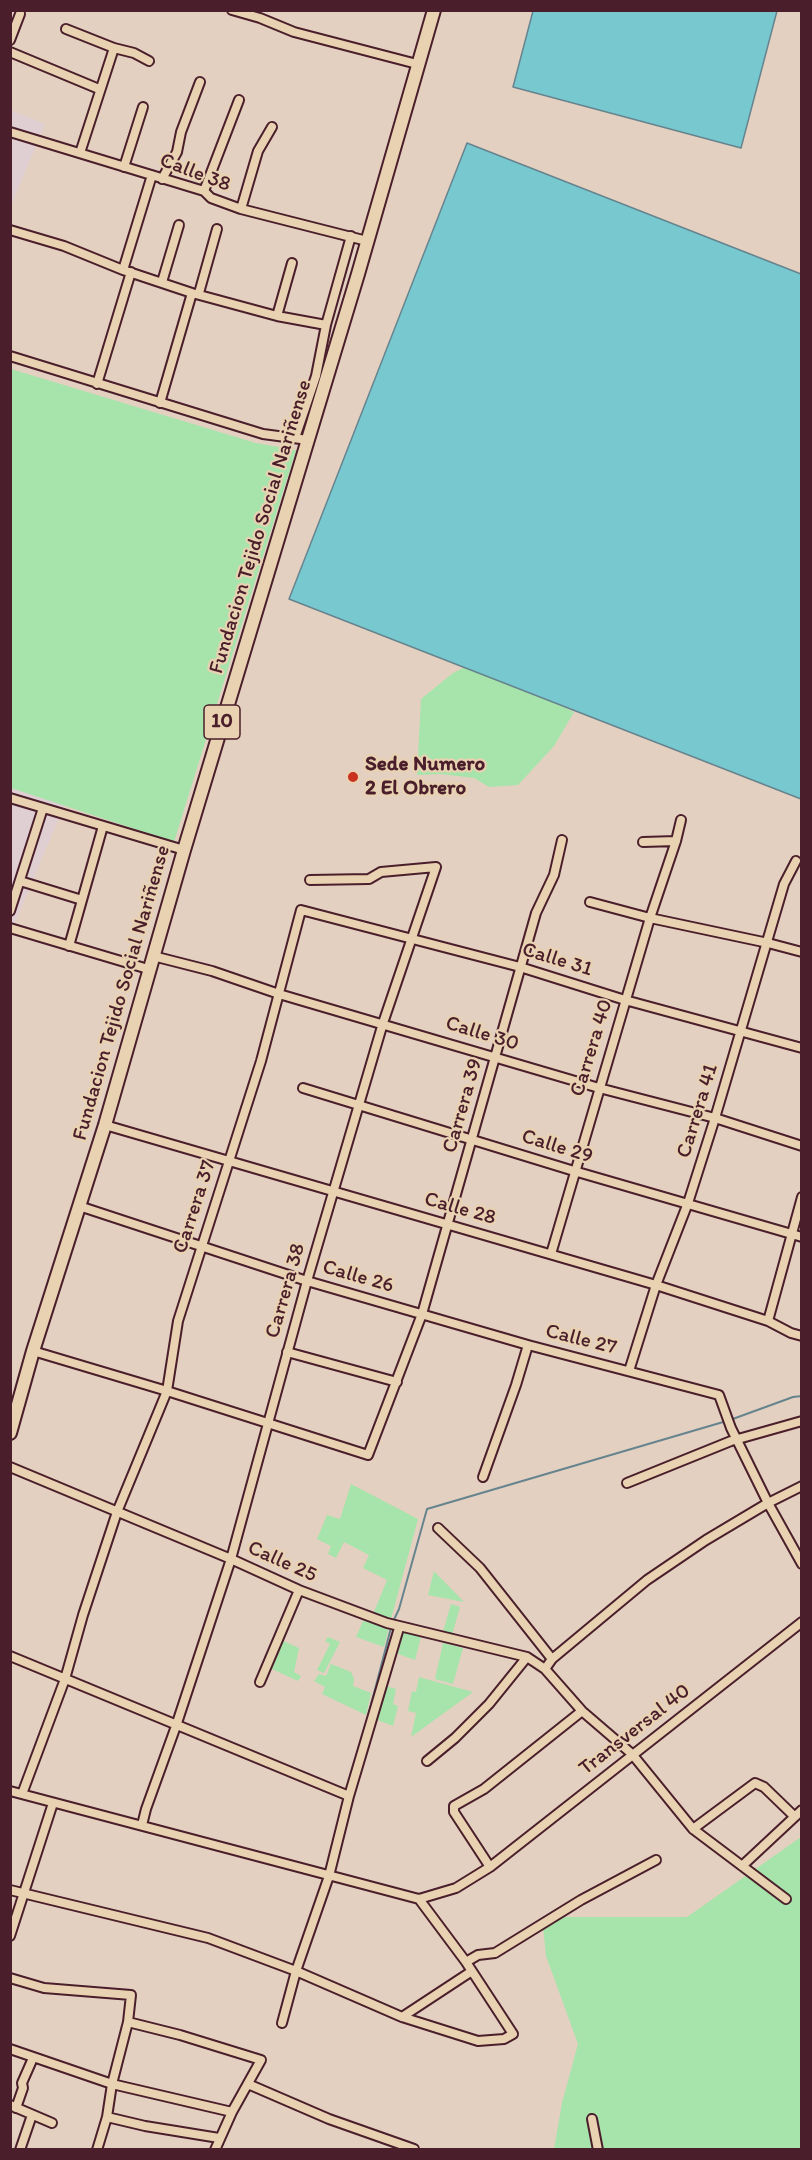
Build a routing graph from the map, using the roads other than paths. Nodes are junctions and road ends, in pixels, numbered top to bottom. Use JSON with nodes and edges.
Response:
{"nodes":[{"id":1,"x":232,"y":10,"type":"edge"},
{"id":2,"x":434,"y":10,"type":"edge"},
{"id":3,"x":20,"y":14,"type":"dead end"},
{"id":4,"x":261,"y":14,"type":"edge"},
{"id":5,"x":66,"y":29,"type":"dead end"},
{"id":6,"x":10,"y":40,"type":"edge"},
{"id":7,"x":114,"y":48,"type":"junction"},
{"id":8,"x":10,"y":52,"type":"edge"},
{"id":9,"x":149,"y":61,"type":"dead end"},
{"id":10,"x":417,"y":64,"type":"junction"},
{"id":11,"x":200,"y":82,"type":"dead end"},
{"id":12,"x":99,"y":89,"type":"junction"},
{"id":13,"x":238,"y":100,"type":"dead end"},
{"id":14,"x":143,"y":107,"type":"dead end"},
{"id":15,"x":272,"y":127,"type":"dead end"},
{"id":16,"x":10,"y":132,"type":"edge"},
{"id":17,"x":80,"y":153,"type":"junction"},
{"id":18,"x":124,"y":167,"type":"junction"},
{"id":19,"x":152,"y":175,"type":"junction"},
{"id":20,"x":162,"y":178,"type":"junction"},
{"id":21,"x":204,"y":191,"type":"junction"},
{"id":22,"x":241,"y":209,"type":"junction"},
{"id":23,"x":179,"y":225,"type":"dead end"},
{"id":24,"x":217,"y":229,"type":"dead end"},
{"id":25,"x":10,"y":230,"type":"edge"},
{"id":26,"x":351,"y":236,"type":"junction"},
{"id":27,"x":368,"y":241,"type":"junction"},
{"id":28,"x":292,"y":263,"type":"dead end"},
{"id":29,"x":127,"y":271,"type":"junction"},
{"id":30,"x":162,"y":282,"type":"junction"},
{"id":31,"x":195,"y":293,"type":"junction"},
{"id":32,"x":277,"y":316,"type":"junction"},
{"id":33,"x":326,"y":325,"type":"junction"},
{"id":34,"x":10,"y":356,"type":"edge"},
{"id":35,"x":97,"y":384,"type":"junction"},
{"id":36,"x":160,"y":404,"type":"junction"},
{"id":37,"x":302,"y":439,"type":"junction"},
{"id":38,"x":10,"y":798,"type":"edge"},
{"id":39,"x":43,"y":808,"type":"junction"},
{"id":40,"x":681,"y":820,"type":"dead end"},
{"id":41,"x":103,"y":826,"type":"junction"},
{"id":42,"x":562,"y":840,"type":"dead end"},
{"id":43,"x":676,"y":841,"type":"junction"},
{"id":44,"x":643,"y":843,"type":"dead end"},
{"id":45,"x":184,"y":850,"type":"junction"},
{"id":46,"x":796,"y":861,"type":"dead end"},
{"id":47,"x":310,"y":880,"type":"dead end"},
{"id":48,"x":20,"y":881,"type":"junction"},
{"id":49,"x":82,"y":900,"type":"junction"},
{"id":50,"x":590,"y":902,"type":"dead end"},
{"id":51,"x":301,"y":910,"type":"joint"},
{"id":52,"x":10,"y":911,"type":"edge"},
{"id":53,"x":650,"y":918,"type":"junction"},
{"id":54,"x":10,"y":928,"type":"edge"},
{"id":55,"x":412,"y":939,"type":"junction"},
{"id":56,"x":768,"y":943,"type":"junction"},
{"id":57,"x":69,"y":946,"type":"junction"},
{"id":58,"x":801,"y":952,"type":"edge"},
{"id":59,"x":153,"y":956,"type":"junction"},
{"id":60,"x":520,"y":967,"type":"junction"},
{"id":61,"x":148,"y":969,"type":"junction"},
{"id":62,"x":279,"y":994,"type":"junction"},
{"id":63,"x":625,"y":1000,"type":"junction"},
{"id":64,"x":382,"y":1023,"type":"junction"},
{"id":65,"x":741,"y":1030,"type":"junction"},
{"id":66,"x":801,"y":1048,"type":"edge"},
{"id":67,"x":495,"y":1056,"type":"junction"},
{"id":68,"x":303,"y":1088,"type":"dead end"},
{"id":69,"x":599,"y":1088,"type":"junction"},
{"id":70,"x":359,"y":1105,"type":"junction"},
{"id":71,"x":715,"y":1118,"type":"junction"},
{"id":72,"x":105,"y":1125,"type":"junction"},
{"id":73,"x":472,"y":1140,"type":"junction"},
{"id":74,"x":801,"y":1146,"type":"edge"},
{"id":75,"x":229,"y":1161,"type":"junction"},
{"id":76,"x":574,"y":1171,"type":"junction"},
{"id":77,"x":334,"y":1191,"type":"junction"},
{"id":78,"x":801,"y":1197,"type":"edge"},
{"id":79,"x":688,"y":1203,"type":"junction"},
{"id":80,"x":79,"y":1206,"type":"junction"},
{"id":81,"x":446,"y":1224,"type":"junction"},
{"id":82,"x":790,"y":1233,"type":"junction"},
{"id":83,"x":801,"y":1237,"type":"edge"},
{"id":84,"x":201,"y":1245,"type":"junction"},
{"id":85,"x":551,"y":1254,"type":"junction"},
{"id":86,"x":307,"y":1281,"type":"junction"},
{"id":87,"x":656,"y":1285,"type":"junction"},
{"id":88,"x":422,"y":1314,"type":"junction"},
{"id":89,"x":768,"y":1321,"type":"junction"},
{"id":90,"x":801,"y":1336,"type":"edge"},
{"id":91,"x":528,"y":1345,"type":"junction"},
{"id":92,"x":33,"y":1351,"type":"junction"},
{"id":93,"x":287,"y":1352,"type":"junction"},
{"id":94,"x":629,"y":1371,"type":"junction"},
{"id":95,"x":397,"y":1382,"type":"junction"},
{"id":96,"x":167,"y":1391,"type":"junction"},
{"id":97,"x":801,"y":1421,"type":"edge"},
{"id":98,"x":266,"y":1423,"type":"junction"},
{"id":99,"x":10,"y":1433,"type":"edge"},
{"id":100,"x":737,"y":1440,"type":"junction"},
{"id":101,"x":10,"y":1467,"type":"edge"},
{"id":102,"x":483,"y":1477,"type":"dead end"},
{"id":103,"x":627,"y":1483,"type":"dead end"},
{"id":104,"x":801,"y":1486,"type":"edge"},
{"id":105,"x":768,"y":1503,"type":"junction"},
{"id":106,"x":117,"y":1512,"type":"junction"},
{"id":107,"x":438,"y":1528,"type":"dead end"},
{"id":108,"x":231,"y":1559,"type":"junction"},
{"id":109,"x":801,"y":1564,"type":"edge"},
{"id":110,"x":299,"y":1590,"type":"junction"},
{"id":111,"x":801,"y":1622,"type":"edge"},
{"id":112,"x":398,"y":1627,"type":"junction"},
{"id":113,"x":10,"y":1656,"type":"edge"},
{"id":114,"x":527,"y":1657,"type":"junction"},
{"id":115,"x":552,"y":1659,"type":"junction"},
{"id":116,"x":545,"y":1669,"type":"junction"},
{"id":117,"x":65,"y":1679,"type":"junction"},
{"id":118,"x":260,"y":1682,"type":"dead end"},
{"id":119,"x":582,"y":1711,"type":"junction"},
{"id":120,"x":176,"y":1726,"type":"junction"},
{"id":121,"x":632,"y":1754,"type":"junction"},
{"id":122,"x":427,"y":1761,"type":"dead end"},
{"id":123,"x":10,"y":1791,"type":"edge"},
{"id":124,"x":22,"y":1794,"type":"junction"},
{"id":125,"x":349,"y":1796,"type":"junction"},
{"id":126,"x":53,"y":1803,"type":"junction"},
{"id":127,"x":801,"y":1810,"type":"edge"},
{"id":128,"x":794,"y":1816,"type":"junction"},
{"id":129,"x":142,"y":1825,"type":"junction"},
{"id":130,"x":693,"y":1829,"type":"junction"},
{"id":131,"x":656,"y":1860,"type":"dead end"},
{"id":132,"x":742,"y":1866,"type":"junction"},
{"id":133,"x":490,"y":1867,"type":"junction"},
{"id":134,"x":329,"y":1876,"type":"junction"},
{"id":135,"x":10,"y":1890,"type":"edge"},
{"id":136,"x":25,"y":1894,"type":"junction"},
{"id":137,"x":419,"y":1899,"type":"junction"},
{"id":138,"x":786,"y":1899,"type":"dead end"},
{"id":139,"x":10,"y":1936,"type":"edge"},
{"id":140,"x":466,"y":1962,"type":"junction"},
{"id":141,"x":296,"y":1971,"type":"junction"},
{"id":142,"x":472,"y":1971,"type":"junction"},
{"id":143,"x":10,"y":1978,"type":"edge"},
{"id":144,"x":402,"y":2017,"type":"junction"},
{"id":145,"x":128,"y":2022,"type":"junction"},
{"id":146,"x":282,"y":2023,"type":"dead end"},
{"id":147,"x":10,"y":2049,"type":"edge"},
{"id":148,"x":33,"y":2058,"type":"junction"},
{"id":149,"x":112,"y":2084,"type":"junction"},
{"id":150,"x":248,"y":2084,"type":"junction"},
{"id":151,"x":13,"y":2107,"type":"edge"},
{"id":152,"x":232,"y":2112,"type":"junction"},
{"id":153,"x":32,"y":2115,"type":"junction"},
{"id":154,"x":107,"y":2117,"type":"junction"},
{"id":155,"x":592,"y":2119,"type":"dead end"},
{"id":156,"x":52,"y":2123,"type":"dead end"},
{"id":157,"x":219,"y":2138,"type":"junction"},
{"id":158,"x":414,"y":2149,"type":"edge"},
{"id":159,"x":20,"y":2150,"type":"edge"},
{"id":160,"x":97,"y":2150,"type":"edge"},
{"id":161,"x":215,"y":2150,"type":"edge"},
{"id":162,"x":598,"y":2150,"type":"edge"}],
"edges":[{"from":1,"to":4,"type":"street"},
{"from":2,"to":10,"type":"main road","name":"Fundacion Tejido Social Nariñense","number":"10"},
{"from":3,"to":6,"type":"street"},
{"from":4,"to":10,"type":"street"},
{"from":5,"to":7,"type":"street"},
{"from":7,"to":9,"type":"street"},
{"from":7,"to":12,"type":"street"},
{"from":8,"to":12,"type":"street"},
{"from":10,"to":27,"type":"main road","name":"Fundacion Tejido Social Nariñense","number":"10"},
{"from":11,"to":20,"type":"street"},
{"from":12,"to":17,"type":"street"},
{"from":13,"to":21,"type":"street"},
{"from":14,"to":18,"type":"street"},
{"from":15,"to":22,"type":"street"},
{"from":16,"to":17,"type":"street","name":"Calle 38"},
{"from":17,"to":18,"type":"street","name":"Calle 38"},
{"from":18,"to":19,"type":"street","name":"Calle 38"},
{"from":19,"to":20,"type":"street","name":"Calle 38"},
{"from":19,"to":29,"type":"street"},
{"from":20,"to":21,"type":"street","name":"Calle 38"},
{"from":21,"to":22,"type":"street","name":"Calle 38"},
{"from":22,"to":26,"type":"street","name":"Calle 38"},
{"from":23,"to":30,"type":"street"},
{"from":24,"to":31,"type":"street"},
{"from":25,"to":29,"type":"street"},
{"from":26,"to":27,"type":"street","name":"Calle 38"},
{"from":26,"to":33,"type":"street"},
{"from":27,"to":37,"type":"main road","name":"Fundacion Tejido Social Nariñense","number":"10"},
{"from":28,"to":32,"type":"street"},
{"from":29,"to":30,"type":"street"},
{"from":29,"to":35,"type":"street"},
{"from":30,"to":31,"type":"street"},
{"from":31,"to":32,"type":"street"},
{"from":31,"to":36,"type":"street"},
{"from":32,"to":33,"type":"street"},
{"from":33,"to":37,"type":"street"},
{"from":34,"to":35,"type":"street"},
{"from":35,"to":36,"type":"street"},
{"from":36,"to":37,"type":"street"},
{"from":37,"to":45,"type":"main road","name":"Fundacion Tejido Social Nariñense","number":"10"},
{"from":38,"to":39,"type":"street"},
{"from":39,"to":41,"type":"street"},
{"from":39,"to":48,"type":"street"},
{"from":40,"to":43,"type":"street","name":"Carrera 40"},
{"from":41,"to":45,"type":"street"},
{"from":41,"to":49,"type":"street"},
{"from":42,"to":60,"type":"street","name":"Carrera 39"},
{"from":43,"to":44,"type":"street"},
{"from":43,"to":53,"type":"street","name":"Carrera 40"},
{"from":45,"to":59,"type":"main road","name":"Fundacion Tejido Social Nariñense","number":"10"},
{"from":46,"to":56,"type":"street","name":"Carrera 41"},
{"from":47,"to":55,"type":"street","name":"Carrera 38"},
{"from":48,"to":49,"type":"street"},
{"from":48,"to":52,"type":"street"},
{"from":49,"to":57,"type":"street"},
{"from":50,"to":53,"type":"street"},
{"from":51,"to":55,"type":"street","name":"Calle 31"},
{"from":51,"to":62,"type":"street","name":"Carrera 37"},
{"from":53,"to":56,"type":"street"},
{"from":53,"to":63,"type":"street","name":"Carrera 40"},
{"from":54,"to":57,"type":"street"},
{"from":55,"to":60,"type":"street","name":"Calle 31"},
{"from":55,"to":64,"type":"street","name":"Carrera 38"},
{"from":56,"to":58,"type":"street"},
{"from":56,"to":65,"type":"street","name":"Carrera 41"},
{"from":57,"to":61,"type":"street"},
{"from":59,"to":61,"type":"main road","name":"Fundacion Tejido Social Nariñense","number":"10"},
{"from":59,"to":62,"type":"street","name":"Calle 30"},
{"from":60,"to":63,"type":"street","name":"Calle 31"},
{"from":60,"to":67,"type":"street","name":"Carrera 39"},
{"from":61,"to":72,"type":"main road","name":"Fundacion Tejido Social Nariñense","number":"10"},
{"from":62,"to":64,"type":"street","name":"Calle 30"},
{"from":62,"to":75,"type":"street","name":"Carrera 37"},
{"from":63,"to":65,"type":"street","name":"Calle 31"},
{"from":63,"to":69,"type":"street","name":"Carrera 40"},
{"from":64,"to":67,"type":"street","name":"Calle 30"},
{"from":64,"to":70,"type":"street","name":"Carrera 38"},
{"from":65,"to":66,"type":"street","name":"Calle 31"},
{"from":65,"to":71,"type":"street","name":"Carrera 41"},
{"from":67,"to":69,"type":"street","name":"Calle 30"},
{"from":67,"to":73,"type":"street","name":"Carrera 39"},
{"from":68,"to":70,"type":"street","name":"Calle 29"},
{"from":69,"to":71,"type":"street","name":"Calle 30"},
{"from":69,"to":76,"type":"street","name":"Carrera 40"},
{"from":70,"to":73,"type":"street","name":"Calle 29"},
{"from":70,"to":77,"type":"street","name":"Carrera 38"},
{"from":71,"to":74,"type":"street","name":"Calle 30"},
{"from":71,"to":79,"type":"street","name":"Carrera 41"},
{"from":72,"to":75,"type":"street","name":"Calle 28"},
{"from":72,"to":80,"type":"main road","name":"Fundacion Tejido Social Nariñense","number":"10"},
{"from":73,"to":76,"type":"street","name":"Calle 29"},
{"from":73,"to":81,"type":"street","name":"Carrera 39"},
{"from":75,"to":77,"type":"street","name":"Calle 28"},
{"from":75,"to":84,"type":"street","name":"Carrera 37"},
{"from":76,"to":79,"type":"street","name":"Calle 29"},
{"from":76,"to":85,"type":"street","name":"Carrera 40"},
{"from":77,"to":81,"type":"street","name":"Calle 28"},
{"from":77,"to":86,"type":"street","name":"Carrera 38"},
{"from":78,"to":82,"type":"street"},
{"from":79,"to":82,"type":"street","name":"Calle 29"},
{"from":79,"to":87,"type":"street","name":"Carrera 41"},
{"from":80,"to":84,"type":"street","name":"Calle 26"},
{"from":80,"to":92,"type":"main road","name":"Fundacion Tejido Social Nariñense","number":"10"},
{"from":81,"to":85,"type":"street","name":"Calle 28"},
{"from":81,"to":88,"type":"street","name":"Carrera 39"},
{"from":82,"to":83,"type":"street","name":"Calle 29"},
{"from":82,"to":89,"type":"street"},
{"from":84,"to":86,"type":"street","name":"Calle 26"},
{"from":84,"to":96,"type":"street","name":"Carrera 37"},
{"from":85,"to":87,"type":"street","name":"Calle 28"},
{"from":86,"to":88,"type":"street","name":"Calle 26"},
{"from":86,"to":93,"type":"street","name":"Carrera 38"},
{"from":87,"to":89,"type":"street","name":"Calle 28"},
{"from":87,"to":94,"type":"street","name":"Carrera 41"},
{"from":88,"to":91,"type":"street","name":"Calle 27"},
{"from":88,"to":95,"type":"street","name":"Carrera 39"},
{"from":89,"to":90,"type":"street","name":"Calle 28"},
{"from":91,"to":94,"type":"street","name":"Calle 27"},
{"from":91,"to":102,"type":"street"},
{"from":92,"to":96,"type":"street"},
{"from":92,"to":99,"type":"main road","name":"Fundacion Tejido Social Nariñense","number":"10"},
{"from":93,"to":95,"type":"street"},
{"from":93,"to":98,"type":"street","name":"Carrera 38"},
{"from":94,"to":100,"type":"street","name":"Calle 27"},
{"from":95,"to":98,"type":"street","name":"Carrera 39"},
{"from":96,"to":98,"type":"street"},
{"from":96,"to":106,"type":"street","name":"Carrera 37"},
{"from":97,"to":100,"type":"street"},
{"from":98,"to":108,"type":"street","name":"Carrera 38"},
{"from":100,"to":103,"type":"street"},
{"from":100,"to":105,"type":"street"},
{"from":101,"to":106,"type":"street","name":"Calle 25"},
{"from":104,"to":105,"type":"street"},
{"from":105,"to":109,"type":"street"},
{"from":105,"to":115,"type":"street"},
{"from":106,"to":108,"type":"street","name":"Calle 25"},
{"from":106,"to":117,"type":"street","name":"Carrera 37"},
{"from":107,"to":115,"type":"street"},
{"from":108,"to":110,"type":"street","name":"Calle 25"},
{"from":108,"to":120,"type":"street","name":"Carrera 38"},
{"from":110,"to":112,"type":"street","name":"Calle 25"},
{"from":110,"to":118,"type":"street"},
{"from":111,"to":121,"type":"street","name":"Transversal 40"},
{"from":112,"to":114,"type":"street","name":"Calle 25"},
{"from":112,"to":125,"type":"street"},
{"from":113,"to":117,"type":"street"},
{"from":114,"to":116,"type":"street","name":"Calle 25"},
{"from":114,"to":122,"type":"street"},
{"from":115,"to":116,"type":"street"},
{"from":116,"to":119,"type":"street","name":"Calle 25"},
{"from":117,"to":120,"type":"street"},
{"from":117,"to":124,"type":"street","name":"Carrera 37"},
{"from":119,"to":121,"type":"street","name":"Calle 25"},
{"from":119,"to":133,"type":"street"},
{"from":120,"to":125,"type":"street"},
{"from":120,"to":129,"type":"street","name":"Carrera 38"},
{"from":121,"to":130,"type":"street","name":"Calle 25"},
{"from":121,"to":133,"type":"street","name":"Transversal 40"},
{"from":123,"to":124,"type":"street"},
{"from":124,"to":126,"type":"street"},
{"from":125,"to":134,"type":"street"},
{"from":126,"to":129,"type":"street"},
{"from":126,"to":136,"type":"street"},
{"from":127,"to":128,"type":"street"},
{"from":128,"to":130,"type":"street"},
{"from":128,"to":132,"type":"street"},
{"from":129,"to":134,"type":"street"},
{"from":130,"to":132,"type":"street","name":"Calle 25"},
{"from":131,"to":140,"type":"street"},
{"from":132,"to":138,"type":"street","name":"Calle 25"},
{"from":133,"to":137,"type":"street","name":"Transversal 40"},
{"from":134,"to":137,"type":"street"},
{"from":134,"to":141,"type":"street"},
{"from":135,"to":136,"type":"street"},
{"from":136,"to":139,"type":"street"},
{"from":136,"to":141,"type":"street"},
{"from":137,"to":140,"type":"street"},
{"from":140,"to":142,"type":"street"},
{"from":141,"to":144,"type":"street"},
{"from":141,"to":146,"type":"street"},
{"from":142,"to":144,"type":"street"},
{"from":142,"to":144,"type":"street"},
{"from":143,"to":145,"type":"street"},
{"from":145,"to":149,"type":"street"},
{"from":145,"to":150,"type":"street"},
{"from":147,"to":148,"type":"street"},
{"from":148,"to":149,"type":"street"},
{"from":148,"to":151,"type":"street"},
{"from":149,"to":152,"type":"street"},
{"from":149,"to":154,"type":"street"},
{"from":150,"to":152,"type":"street"},
{"from":150,"to":158,"type":"street"},
{"from":151,"to":153,"type":"street"},
{"from":152,"to":157,"type":"street"},
{"from":153,"to":156,"type":"street"},
{"from":153,"to":159,"type":"street"},
{"from":154,"to":157,"type":"street"},
{"from":154,"to":160,"type":"street"},
{"from":155,"to":162,"type":"street"},
{"from":157,"to":161,"type":"street"}]}
